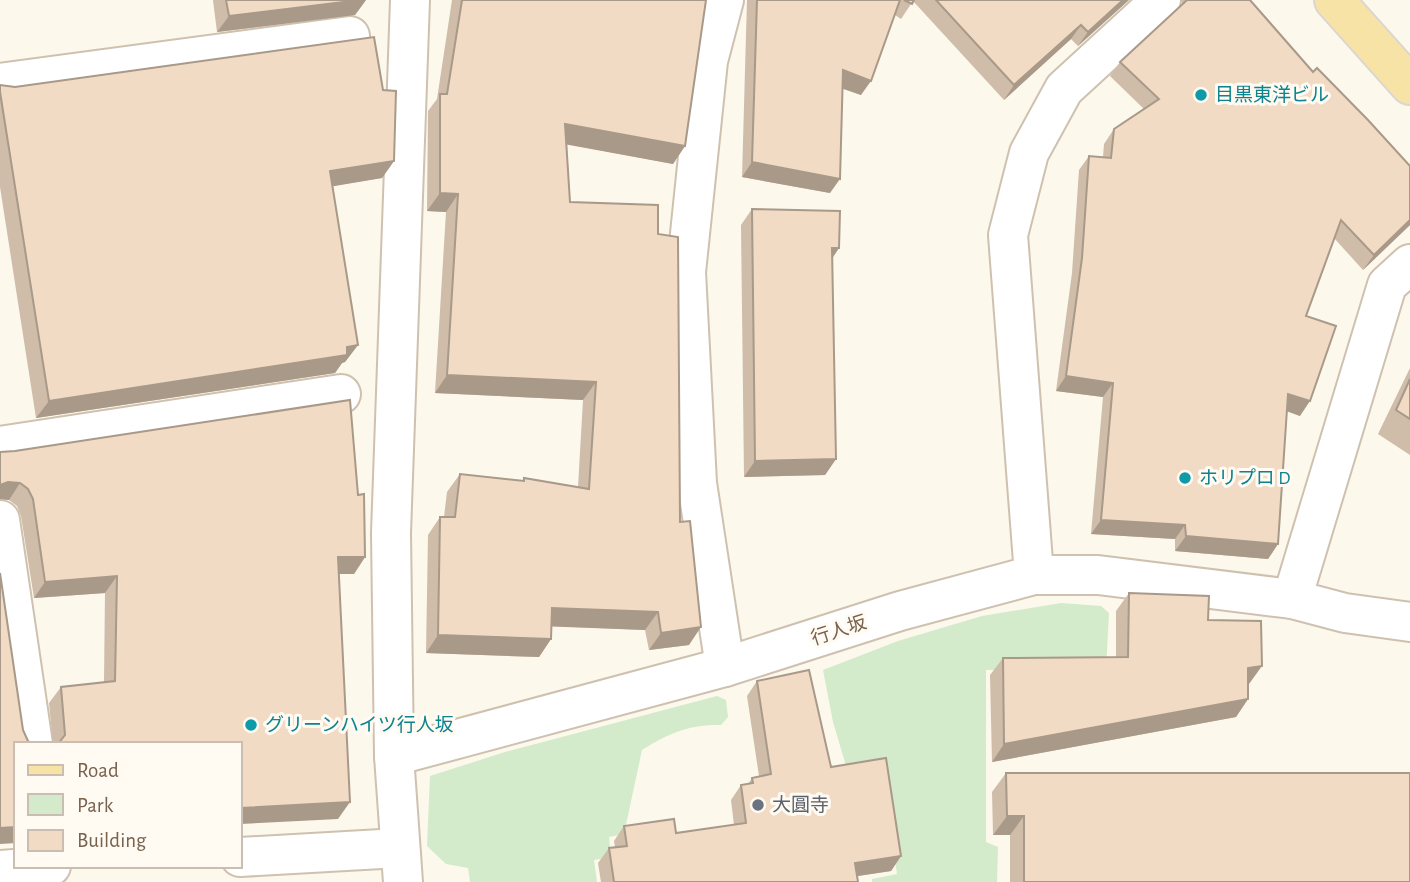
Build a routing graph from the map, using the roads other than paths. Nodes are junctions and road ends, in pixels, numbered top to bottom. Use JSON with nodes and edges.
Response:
{"nodes":[{"id":1,"x":410,"y":0,"type":"edge"},
{"id":2,"x":724,"y":0,"type":"edge"},
{"id":3,"x":1161,"y":0,"type":"edge"},
{"id":4,"x":1334,"y":0,"type":"edge"},
{"id":5,"x":350,"y":36,"type":"dead end"},
{"id":6,"x":0,"y":83,"type":"edge"},
{"id":7,"x":1410,"y":85,"type":"edge"},
{"id":8,"x":1410,"y":264,"type":"edge"},
{"id":9,"x":341,"y":394,"type":"dead end"},
{"id":10,"x":0,"y":446,"type":"edge"},
{"id":11,"x":0,"y":520,"type":"edge"},
{"id":12,"x":1034,"y":575,"type":"junction"},
{"id":13,"x":1292,"y":599,"type":"junction"},
{"id":14,"x":1410,"y":622,"type":"edge"},
{"id":15,"x":725,"y":667,"type":"junction"},
{"id":16,"x":33,"y":742,"type":"edge"},
{"id":17,"x":394,"y":757,"type":"junction"},
{"id":18,"x":242,"y":857,"type":"edge"},
{"id":19,"x":401,"y":865,"type":"edge"},
{"id":20,"x":26,"y":868,"type":"edge"},
{"id":21,"x":0,"y":870,"type":"edge"}],
"edges":[{"from":1,"to":17,"type":"street"},
{"from":2,"to":15,"type":"street"},
{"from":3,"to":12,"type":"street"},
{"from":4,"to":7,"type":"main road"},
{"from":5,"to":6,"type":"street"},
{"from":8,"to":13,"type":"street"},
{"from":9,"to":10,"type":"street"},
{"from":11,"to":16,"type":"street"},
{"from":12,"to":13,"type":"street","name":"行人坂"},
{"from":12,"to":15,"type":"street","name":"行人坂"},
{"from":13,"to":14,"type":"street","name":"行人坂"},
{"from":15,"to":17,"type":"street","name":"行人坂"},
{"from":17,"to":19,"type":"street"},
{"from":18,"to":19,"type":"street"},
{"from":20,"to":21,"type":"street"}]}
